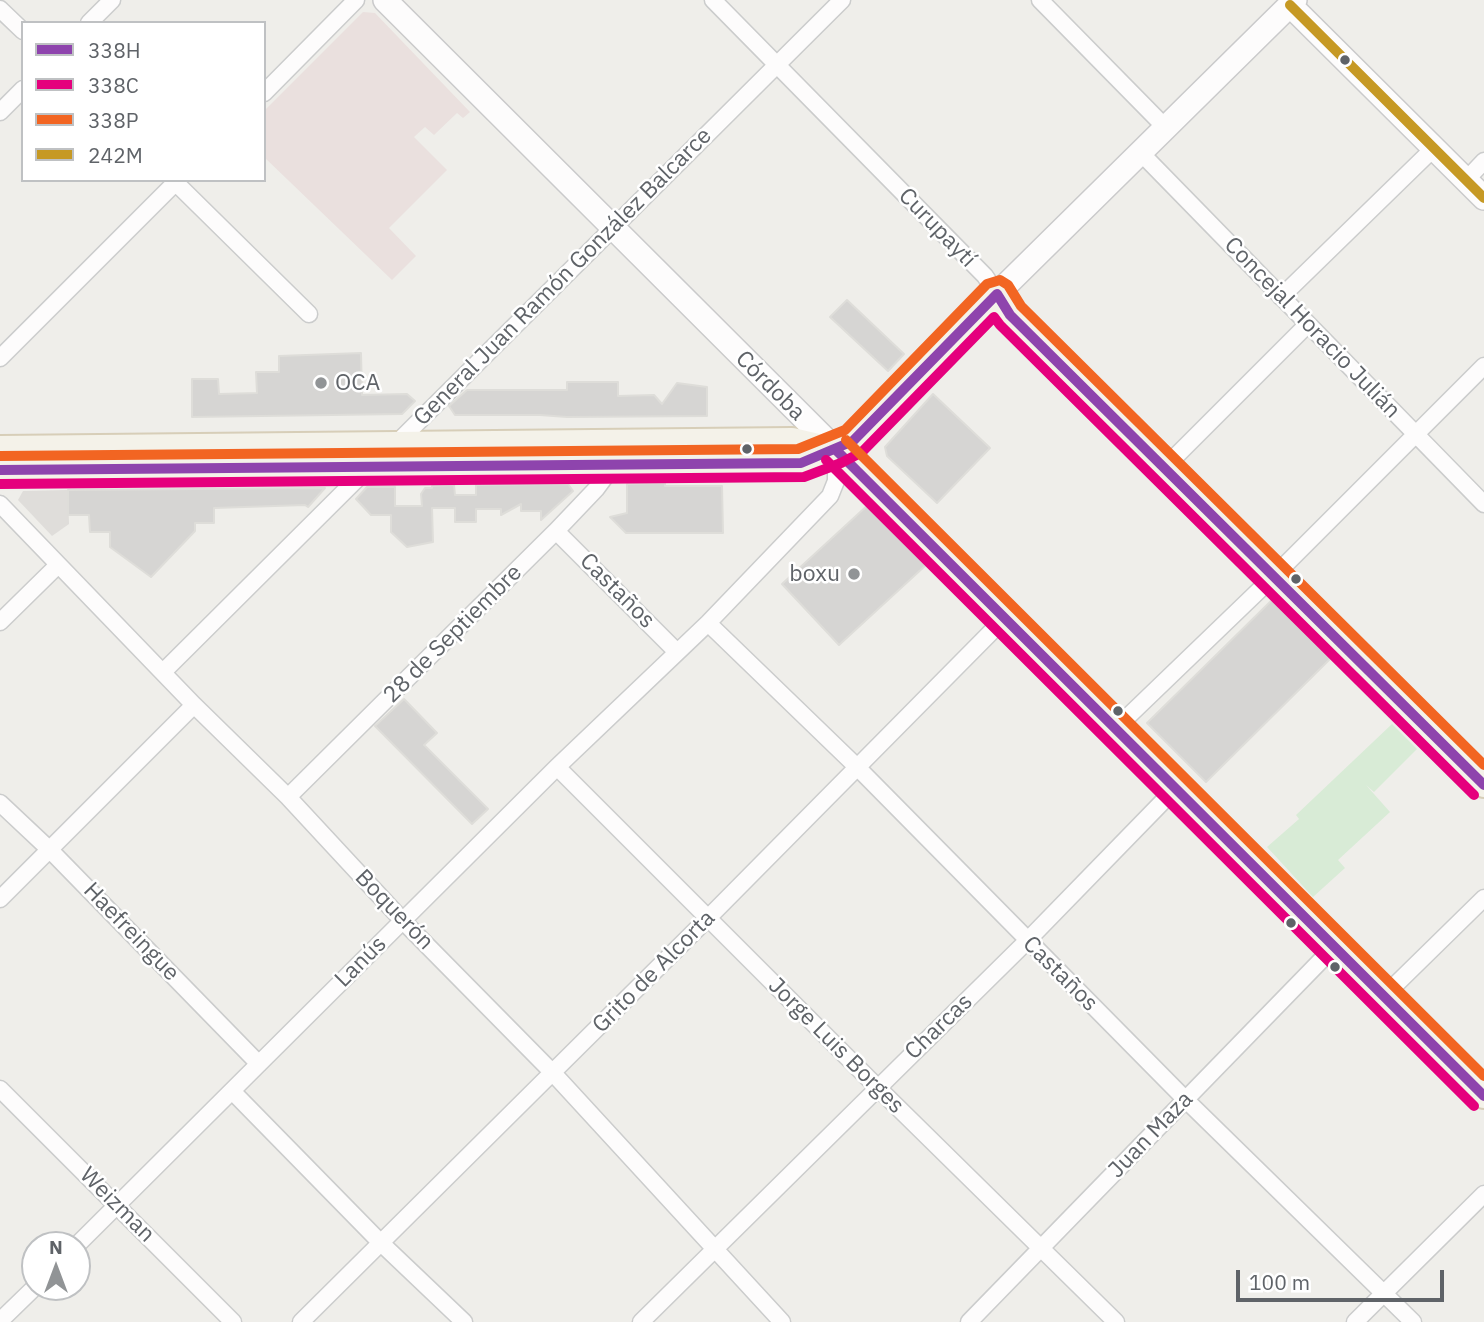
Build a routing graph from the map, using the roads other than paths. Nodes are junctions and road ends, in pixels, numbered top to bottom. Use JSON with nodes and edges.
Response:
{"nodes":[{"id":1,"x":112,"y":0,"type":"edge"},
{"id":2,"x":356,"y":0,"type":"edge"},
{"id":3,"x":385,"y":0,"type":"edge"},
{"id":4,"x":713,"y":0,"type":"edge"},
{"id":5,"x":842,"y":0,"type":"edge"},
{"id":6,"x":1040,"y":0,"type":"edge"},
{"id":7,"x":1293,"y":2,"type":"edge"},
{"id":8,"x":0,"y":9,"type":"edge"},
{"id":9,"x":91,"y":21,"type":"edge"},
{"id":10,"x":21,"y":29,"type":"edge"},
{"id":11,"x":777,"y":63,"type":"junction"},
{"id":12,"x":21,"y":91,"type":"edge"},
{"id":13,"x":266,"y":91,"type":"edge"},
{"id":14,"x":0,"y":112,"type":"edge"},
{"id":15,"x":1165,"y":127,"type":"junction"},
{"id":16,"x":1434,"y":148,"type":"junction"},
{"id":17,"x":1140,"y":152,"type":"junction"},
{"id":18,"x":1484,"y":161,"type":"edge"},
{"id":19,"x":1466,"y":180,"type":"junction"},
{"id":20,"x":174,"y":182,"type":"edge"},
{"id":21,"x":176,"y":182,"type":"edge"},
{"id":22,"x":1484,"y":198,"type":"edge"},
{"id":23,"x":614,"y":228,"type":"junction"},
{"id":24,"x":997,"y":294,"type":"junction"},
{"id":25,"x":1281,"y":297,"type":"junction"},
{"id":26,"x":309,"y":314,"type":"dead end"},
{"id":27,"x":1307,"y":325,"type":"junction"},
{"id":28,"x":0,"y":358,"type":"edge"},
{"id":29,"x":1484,"y":366,"type":"edge"},
{"id":30,"x":1416,"y":435,"type":"junction"},
{"id":31,"x":395,"y":445,"type":"junction"},
{"id":32,"x":0,"y":448,"type":"edge"},
{"id":33,"x":836,"y":450,"type":"junction"},
{"id":34,"x":613,"y":466,"type":"junction"},
{"id":35,"x":1165,"y":467,"type":"junction"},
{"id":36,"x":368,"y":468,"type":"junction"},
{"id":37,"x":0,"y":470,"type":"edge"},
{"id":38,"x":1484,"y":504,"type":"edge"},
{"id":39,"x":0,"y":505,"type":"edge"},
{"id":40,"x":556,"y":531,"type":"junction"},
{"id":41,"x":57,"y":566,"type":"junction"},
{"id":42,"x":1275,"y":575,"type":"junction"},
{"id":43,"x":1004,"y":619,"type":"junction"},
{"id":44,"x":0,"y":622,"type":"edge"},
{"id":45,"x":708,"y":623,"type":"junction"},
{"id":46,"x":677,"y":652,"type":"junction"},
{"id":47,"x":163,"y":672,"type":"junction"},
{"id":48,"x":194,"y":705,"type":"junction"},
{"id":49,"x":1115,"y":729,"type":"junction"},
{"id":50,"x":856,"y":766,"type":"junction"},
{"id":51,"x":557,"y":767,"type":"junction"},
{"id":52,"x":1484,"y":785,"type":"edge"},
{"id":53,"x":1175,"y":789,"type":"junction"},
{"id":54,"x":288,"y":797,"type":"junction"},
{"id":55,"x":0,"y":803,"type":"edge"},
{"id":56,"x":50,"y":850,"type":"junction"},
{"id":57,"x":1484,"y":898,"type":"edge"},
{"id":58,"x":0,"y":899,"type":"edge"},
{"id":59,"x":708,"y":918,"type":"junction"},
{"id":60,"x":403,"y":920,"type":"junction"},
{"id":61,"x":1027,"y":941,"type":"junction"},
{"id":62,"x":1334,"y":947,"type":"junction"},
{"id":63,"x":1384,"y":996,"type":"junction"},
{"id":64,"x":259,"y":1064,"type":"junction"},
{"id":65,"x":553,"y":1073,"type":"junction"},
{"id":66,"x":877,"y":1087,"type":"junction"},
{"id":67,"x":0,"y":1089,"type":"edge"},
{"id":68,"x":232,"y":1091,"type":"junction"},
{"id":69,"x":1484,"y":1096,"type":"edge"},
{"id":70,"x":1185,"y":1099,"type":"junction"},
{"id":71,"x":1484,"y":1194,"type":"edge"},
{"id":72,"x":117,"y":1205,"type":"junction"},
{"id":73,"x":91,"y":1231,"type":"edge"},
{"id":74,"x":382,"y":1243,"type":"junction"},
{"id":75,"x":1040,"y":1247,"type":"junction"},
{"id":76,"x":714,"y":1251,"type":"junction"},
{"id":77,"x":1384,"y":1292,"type":"junction"},
{"id":78,"x":24,"y":1301,"type":"edge"},
{"id":79,"x":10,"y":1318,"type":"edge"},
{"id":80,"x":233,"y":1322,"type":"edge"},
{"id":81,"x":301,"y":1322,"type":"edge"},
{"id":82,"x":464,"y":1322,"type":"edge"},
{"id":83,"x":641,"y":1322,"type":"edge"},
{"id":84,"x":782,"y":1322,"type":"edge"},
{"id":85,"x":969,"y":1322,"type":"edge"},
{"id":86,"x":1116,"y":1322,"type":"edge"},
{"id":87,"x":1355,"y":1322,"type":"edge"},
{"id":88,"x":1413,"y":1322,"type":"edge"}],
"edges":[{"from":1,"to":9,"type":"street"},
{"from":2,"to":13,"type":"street"},
{"from":3,"to":23,"type":"main road","name":"Córdoba"},
{"from":4,"to":11,"type":"street","name":"Curupaytí"},
{"from":5,"to":11,"type":"street","name":"General Juan Ramón González Balcarce"},
{"from":6,"to":15,"type":"street"},
{"from":7,"to":15,"type":"main road"},
{"from":7,"to":16,"type":"main road"},
{"from":8,"to":10,"type":"street"},
{"from":11,"to":23,"type":"street","name":"General Juan Ramón González Balcarce"},
{"from":11,"to":24,"type":"street","name":"Curupaytí"},
{"from":12,"to":14,"type":"street"},
{"from":15,"to":17,"type":"main road"},
{"from":16,"to":19,"type":"main road"},
{"from":16,"to":25,"type":"street"},
{"from":17,"to":24,"type":"main road"},
{"from":17,"to":25,"type":"street","name":"Concejal Horacio Julián"},
{"from":18,"to":19,"type":"street"},
{"from":19,"to":22,"type":"main road"},
{"from":20,"to":28,"type":"street"},
{"from":21,"to":26,"type":"street"},
{"from":23,"to":31,"type":"street","name":"General Juan Ramón González Balcarce"},
{"from":23,"to":33,"type":"main road","name":"Córdoba"},
{"from":24,"to":33,"type":"main road"},
{"from":24,"to":35,"type":"main road","name":"Curupaytí"},
{"from":25,"to":27,"type":"street","name":"Concejal Horacio Julián"},
{"from":27,"to":30,"type":"street","name":"Concejal Horacio Julián"},
{"from":27,"to":35,"type":"street"},
{"from":29,"to":30,"type":"street"},
{"from":30,"to":38,"type":"street","name":"Concejal Horacio Julián"},
{"from":30,"to":42,"type":"street"},
{"from":31,"to":32,"type":"main road"},
{"from":31,"to":33,"type":"main road"},
{"from":31,"to":36,"type":"street","name":"General Juan Ramón González Balcarce"},
{"from":33,"to":34,"type":"main road"},
{"from":33,"to":43,"type":"main road","name":"Córdoba"},
{"from":33,"to":45,"type":"street","name":"Lanús"},
{"from":34,"to":36,"type":"main road"},
{"from":34,"to":40,"type":"street","name":"28 de Septiembre"},
{"from":35,"to":42,"type":"main road","name":"Curupaytí"},
{"from":36,"to":37,"type":"main road"},
{"from":36,"to":47,"type":"street","name":"General Juan Ramón González Balcarce"},
{"from":39,"to":41,"type":"street","name":"Boquerón"},
{"from":40,"to":46,"type":"street","name":"Castaños"},
{"from":40,"to":54,"type":"street","name":"28 de Septiembre"},
{"from":41,"to":44,"type":"street"},
{"from":41,"to":47,"type":"street","name":"Boquerón"},
{"from":42,"to":49,"type":"street"},
{"from":42,"to":52,"type":"main road","name":"Curupaytí"},
{"from":43,"to":49,"type":"main road","name":"Córdoba"},
{"from":43,"to":50,"type":"street","name":"Grito de Alcorta"},
{"from":45,"to":46,"type":"street","name":"Lanús"},
{"from":45,"to":50,"type":"street","name":"Castaños"},
{"from":46,"to":51,"type":"street","name":"Lanús"},
{"from":47,"to":48,"type":"street","name":"Boquerón"},
{"from":48,"to":54,"type":"street","name":"Boquerón"},
{"from":48,"to":56,"type":"street"},
{"from":49,"to":53,"type":"main road","name":"Córdoba"},
{"from":50,"to":59,"type":"street","name":"Grito de Alcorta"},
{"from":50,"to":61,"type":"street","name":"Castaños"},
{"from":51,"to":59,"type":"street","name":"Jorge Luis Borges"},
{"from":51,"to":60,"type":"street","name":"Lanús"},
{"from":53,"to":61,"type":"street","name":"Charcas"},
{"from":53,"to":62,"type":"main road","name":"Córdoba"},
{"from":54,"to":60,"type":"street","name":"Boquerón"},
{"from":55,"to":56,"type":"street","name":"Haefreingue"},
{"from":56,"to":58,"type":"street"},
{"from":56,"to":64,"type":"street","name":"Haefreingue"},
{"from":57,"to":63,"type":"street"},
{"from":59,"to":65,"type":"street","name":"Grito de Alcorta"},
{"from":59,"to":66,"type":"street","name":"Jorge Luis Borges"},
{"from":60,"to":64,"type":"street","name":"Lanús"},
{"from":60,"to":65,"type":"street","name":"Boquerón"},
{"from":61,"to":66,"type":"street","name":"Charcas"},
{"from":61,"to":70,"type":"street","name":"Castaños"},
{"from":62,"to":63,"type":"main road","name":"Córdoba"},
{"from":62,"to":70,"type":"street","name":"Juan Maza"},
{"from":63,"to":69,"type":"main road","name":"Córdoba"},
{"from":64,"to":68,"type":"street","name":"Lanús"},
{"from":65,"to":74,"type":"street","name":"Grito de Alcorta"},
{"from":65,"to":76,"type":"street","name":"Boquerón"},
{"from":66,"to":75,"type":"street","name":"Jorge Luis Borges"},
{"from":66,"to":76,"type":"street","name":"Charcas"},
{"from":67,"to":72,"type":"street","name":"Weizman"},
{"from":68,"to":72,"type":"street","name":"Lanús"},
{"from":68,"to":74,"type":"street"},
{"from":70,"to":75,"type":"street","name":"Juan Maza"},
{"from":70,"to":77,"type":"street","name":"Castaños"},
{"from":71,"to":77,"type":"street"},
{"from":72,"to":73,"type":"street","name":"Lanús"},
{"from":72,"to":80,"type":"street","name":"Weizman"},
{"from":74,"to":81,"type":"street","name":"Grito de Alcorta"},
{"from":74,"to":82,"type":"street"},
{"from":75,"to":85,"type":"street","name":"Juan Maza"},
{"from":75,"to":86,"type":"street","name":"Jorge Luis Borges"},
{"from":76,"to":83,"type":"street","name":"Charcas"},
{"from":76,"to":84,"type":"street","name":"Boquerón"},
{"from":77,"to":87,"type":"street"},
{"from":77,"to":88,"type":"street","name":"Castaños"},
{"from":78,"to":79,"type":"street"}]}
